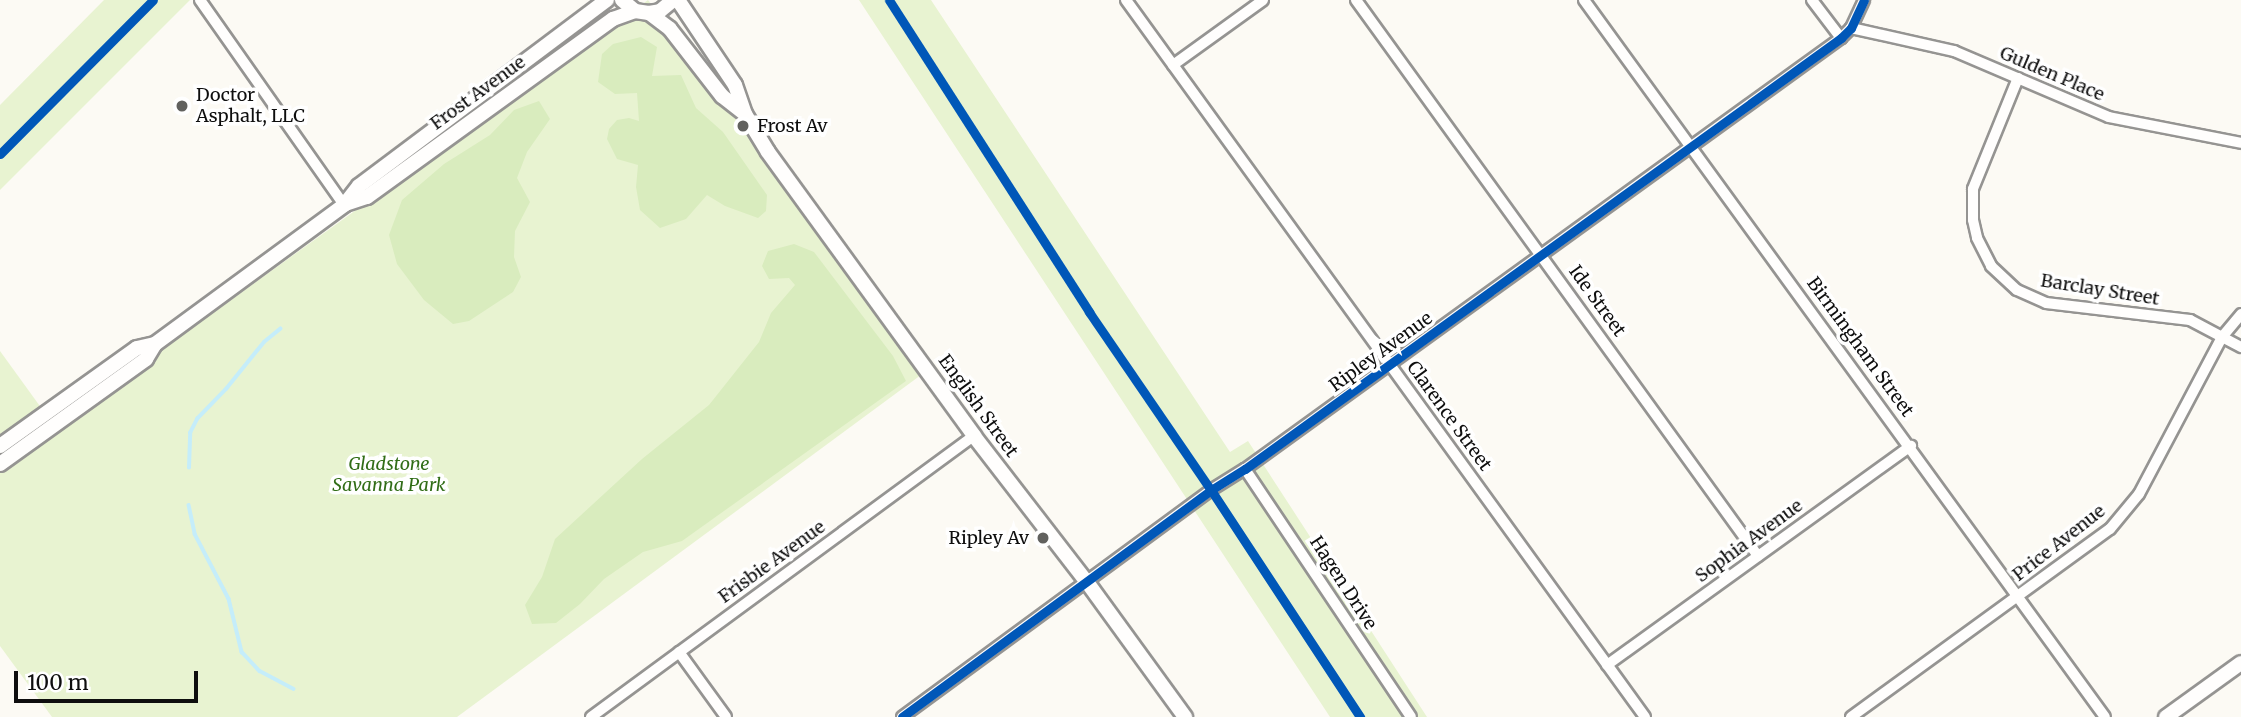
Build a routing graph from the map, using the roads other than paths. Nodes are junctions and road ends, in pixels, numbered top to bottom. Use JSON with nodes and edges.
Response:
{"nodes":[{"id":1,"x":200,"y":0,"type":"edge"},
{"id":2,"x":607,"y":0,"type":"edge"},
{"id":3,"x":622,"y":0,"type":"edge"},
{"id":4,"x":673,"y":0,"type":"edge"},
{"id":5,"x":678,"y":0,"type":"edge"},
{"id":6,"x":1126,"y":0,"type":"edge"},
{"id":7,"x":1263,"y":0,"type":"edge"},
{"id":8,"x":1356,"y":0,"type":"edge"},
{"id":9,"x":1584,"y":0,"type":"edge"},
{"id":10,"x":1812,"y":0,"type":"edge"},
{"id":11,"x":1864,"y":0,"type":"edge"},
{"id":12,"x":642,"y":12,"type":"junction"},
{"id":13,"x":1851,"y":28,"type":"junction"},
{"id":14,"x":1841,"y":38,"type":"junction"},
{"id":15,"x":1173,"y":65,"type":"junction"},
{"id":16,"x":2018,"y":78,"type":"junction"},
{"id":17,"x":745,"y":114,"type":"junction"},
{"id":18,"x":2241,"y":143,"type":"edge"},
{"id":19,"x":1692,"y":148,"type":"junction"},
{"id":20,"x":344,"y":205,"type":"junction"},
{"id":21,"x":1542,"y":255,"type":"junction"},
{"id":22,"x":2241,"y":314,"type":"edge"},
{"id":23,"x":2222,"y":337,"type":"junction"},
{"id":24,"x":155,"y":344,"type":"junction"},
{"id":25,"x":2241,"y":347,"type":"edge"},
{"id":26,"x":1390,"y":365,"type":"junction"},
{"id":27,"x":974,"y":436,"type":"junction"},
{"id":28,"x":0,"y":446,"type":"edge"},
{"id":29,"x":1911,"y":446,"type":"junction"},
{"id":30,"x":0,"y":464,"type":"edge"},
{"id":31,"x":1245,"y":469,"type":"junction"},
{"id":32,"x":1758,"y":556,"type":"junction"},
{"id":33,"x":1087,"y":582,"type":"junction"},
{"id":34,"x":2020,"y":596,"type":"junction"},
{"id":35,"x":679,"y":652,"type":"junction"},
{"id":36,"x":2241,"y":663,"type":"edge"},
{"id":37,"x":1607,"y":665,"type":"junction"},
{"id":38,"x":591,"y":717,"type":"edge"},
{"id":39,"x":726,"y":717,"type":"edge"},
{"id":40,"x":902,"y":717,"type":"edge"},
{"id":41,"x":1185,"y":717,"type":"edge"},
{"id":42,"x":1411,"y":717,"type":"edge"},
{"id":43,"x":1645,"y":717,"type":"edge"},
{"id":44,"x":1851,"y":717,"type":"edge"},
{"id":45,"x":2105,"y":717,"type":"edge"},
{"id":46,"x":2166,"y":717,"type":"edge"}],
"edges":[{"from":1,"to":20,"type":"street"},
{"from":2,"to":20,"type":"street","name":"Frost Avenue"},
{"from":3,"to":12,"type":"street","name":"English Street"},
{"from":4,"to":12,"type":"street","name":"Frost Avenue"},
{"from":5,"to":17,"type":"street","name":"English Street"},
{"from":6,"to":15,"type":"street","name":"Clarence Street"},
{"from":7,"to":15,"type":"street"},
{"from":8,"to":21,"type":"street","name":"Ide Street"},
{"from":9,"to":19,"type":"street","name":"Birmingham Street"},
{"from":10,"to":14,"type":"street"},
{"from":11,"to":13,"type":"street","name":"Ripley Avenue"},
{"from":12,"to":17,"type":"street","name":"English Street"},
{"from":12,"to":20,"type":"street","name":"Frost Avenue"},
{"from":13,"to":14,"type":"street","name":"Ripley Avenue"},
{"from":13,"to":16,"type":"street","name":"Gulden Place"},
{"from":14,"to":19,"type":"street","name":"Ripley Avenue"},
{"from":15,"to":26,"type":"street","name":"Clarence Street"},
{"from":16,"to":18,"type":"street","name":"Gulden Place"},
{"from":16,"to":23,"type":"street","name":"Barclay Street"},
{"from":17,"to":27,"type":"street","name":"English Street"},
{"from":19,"to":21,"type":"street","name":"Ripley Avenue"},
{"from":19,"to":29,"type":"street","name":"Birmingham Street"},
{"from":20,"to":24,"type":"street","name":"Frost Avenue"},
{"from":21,"to":26,"type":"street","name":"Ripley Avenue"},
{"from":21,"to":32,"type":"street","name":"Ide Street"},
{"from":22,"to":23,"type":"street"},
{"from":23,"to":25,"type":"street","name":"Barclay Street"},
{"from":23,"to":34,"type":"street","name":"Price Avenue"},
{"from":24,"to":28,"type":"street","name":"Frost Avenue"},
{"from":24,"to":30,"type":"street","name":"Frost Avenue"},
{"from":26,"to":31,"type":"street","name":"Ripley Avenue"},
{"from":26,"to":37,"type":"street","name":"Clarence Street"},
{"from":27,"to":33,"type":"street","name":"English Street"},
{"from":27,"to":35,"type":"street","name":"Frisbie Avenue"},
{"from":29,"to":32,"type":"street","name":"Sophia Avenue"},
{"from":29,"to":34,"type":"street","name":"Birmingham Street"},
{"from":31,"to":33,"type":"street","name":"Ripley Avenue"},
{"from":31,"to":42,"type":"street","name":"Hagen Drive"},
{"from":32,"to":37,"type":"street","name":"Sophia Avenue"},
{"from":33,"to":40,"type":"street","name":"Ripley Avenue"},
{"from":33,"to":41,"type":"street","name":"English Street"},
{"from":34,"to":44,"type":"street","name":"Price Avenue"},
{"from":34,"to":45,"type":"street","name":"Birmingham Street"},
{"from":35,"to":38,"type":"street","name":"Frisbie Avenue"},
{"from":35,"to":39,"type":"street"},
{"from":36,"to":46,"type":"street"},
{"from":37,"to":43,"type":"street","name":"Clarence Street"}]}
